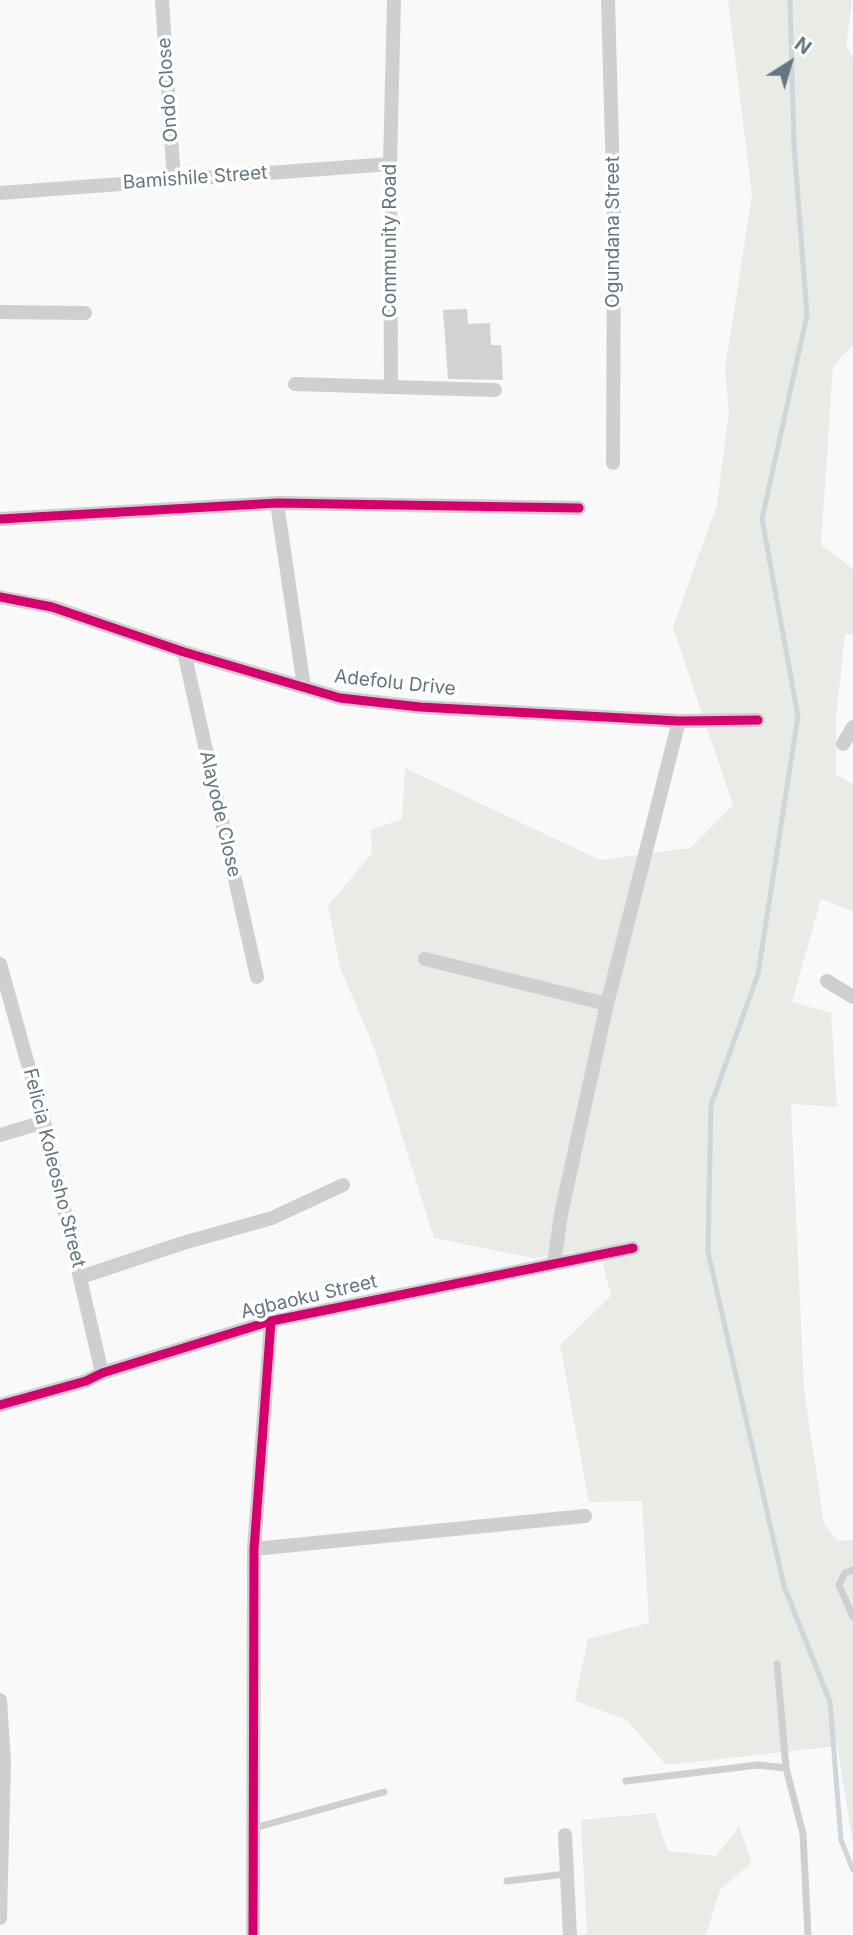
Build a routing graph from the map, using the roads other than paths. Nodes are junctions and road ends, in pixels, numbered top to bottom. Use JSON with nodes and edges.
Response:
{"nodes":[{"id":1,"x":162,"y":0,"type":"edge"},
{"id":2,"x":394,"y":0,"type":"edge"},
{"id":3,"x":608,"y":0,"type":"edge"},
{"id":4,"x":390,"y":164,"type":"junction"},
{"id":5,"x":174,"y":180,"type":"junction"},
{"id":6,"x":0,"y":193,"type":"edge"},
{"id":7,"x":0,"y":312,"type":"edge"},
{"id":8,"x":85,"y":313,"type":"dead end"},
{"id":9,"x":295,"y":384,"type":"dead end"},
{"id":10,"x":391,"y":387,"type":"junction"},
{"id":11,"x":495,"y":390,"type":"dead end"},
{"id":12,"x":613,"y":463,"type":"dead end"},
{"id":13,"x":277,"y":503,"type":"junction"},
{"id":14,"x":579,"y":508,"type":"dead end"},
{"id":15,"x":0,"y":519,"type":"edge"},
{"id":16,"x":0,"y":597,"type":"edge"},
{"id":17,"x":184,"y":652,"type":"junction"},
{"id":18,"x":304,"y":687,"type":"junction"},
{"id":19,"x":758,"y":720,"type":"dead end"},
{"id":20,"x":679,"y":721,"type":"junction"},
{"id":21,"x":853,"y":727,"type":"edge"},
{"id":22,"x":843,"y":744,"type":"dead end"},
{"id":23,"x":425,"y":959,"type":"dead end"},
{"id":24,"x":0,"y":964,"type":"edge"},
{"id":25,"x":257,"y":977,"type":"dead end"},
{"id":26,"x":827,"y":982,"type":"dead end"},
{"id":27,"x":853,"y":997,"type":"edge"},
{"id":28,"x":607,"y":1004,"type":"junction"},
{"id":29,"x":44,"y":1122,"type":"junction"},
{"id":30,"x":0,"y":1135,"type":"edge"},
{"id":31,"x":343,"y":1185,"type":"dead end"},
{"id":32,"x":633,"y":1248,"type":"dead end"},
{"id":33,"x":554,"y":1264,"type":"junction"},
{"id":34,"x":81,"y":1277,"type":"junction"},
{"id":35,"x":271,"y":1321,"type":"junction"},
{"id":36,"x":102,"y":1373,"type":"junction"},
{"id":37,"x":0,"y":1405,"type":"edge"},
{"id":38,"x":585,"y":1516,"type":"dead end"},
{"id":39,"x":254,"y":1549,"type":"junction"},
{"id":40,"x":853,"y":1570,"type":"edge"},
{"id":41,"x":853,"y":1617,"type":"edge"},
{"id":42,"x":777,"y":1664,"type":"dead end"},
{"id":43,"x":0,"y":1700,"type":"edge"},
{"id":44,"x":786,"y":1768,"type":"junction"},
{"id":45,"x":626,"y":1782,"type":"dead end"},
{"id":46,"x":384,"y":1792,"type":"dead end"},
{"id":47,"x":254,"y":1828,"type":"junction"},
{"id":48,"x":565,"y":1835,"type":"dead end"},
{"id":49,"x":567,"y":1874,"type":"junction"},
{"id":50,"x":507,"y":1881,"type":"dead end"},
{"id":51,"x":1,"y":1884,"type":"edge"},
{"id":52,"x":0,"y":1918,"type":"edge"},
{"id":53,"x":253,"y":1935,"type":"edge"},
{"id":54,"x":570,"y":1935,"type":"edge"},
{"id":55,"x":808,"y":1935,"type":"edge"}],
"edges":[{"from":1,"to":5,"type":"street","name":"Ondo Close"},
{"from":2,"to":4,"type":"street","name":"Community Road"},
{"from":3,"to":12,"type":"street","name":"Ogundana Street"},
{"from":4,"to":5,"type":"street","name":"Bamishile Street"},
{"from":4,"to":10,"type":"street","name":"Community Road"},
{"from":5,"to":6,"type":"street","name":"Bamishile Street"},
{"from":7,"to":8,"type":"street"},
{"from":9,"to":10,"type":"street"},
{"from":10,"to":11,"type":"street"},
{"from":13,"to":14,"type":"street"},
{"from":13,"to":15,"type":"street"},
{"from":13,"to":18,"type":"street"},
{"from":16,"to":17,"type":"street","name":"Adefolu Drive"},
{"from":17,"to":18,"type":"street","name":"Adefolu Drive"},
{"from":17,"to":25,"type":"street","name":"Alayode Close"},
{"from":18,"to":20,"type":"street","name":"Adefolu Drive"},
{"from":19,"to":20,"type":"street","name":"Adefolu Drive"},
{"from":20,"to":28,"type":"street"},
{"from":21,"to":22,"type":"street"},
{"from":23,"to":28,"type":"street"},
{"from":24,"to":29,"type":"street","name":"Felicia Koleosho Street"},
{"from":26,"to":27,"type":"street"},
{"from":28,"to":33,"type":"street"},
{"from":29,"to":30,"type":"street"},
{"from":29,"to":34,"type":"street","name":"Felicia Koleosho Street"},
{"from":31,"to":34,"type":"street"},
{"from":32,"to":33,"type":"street","name":"Agbaoku Street"},
{"from":33,"to":35,"type":"street","name":"Agbaoku Street"},
{"from":34,"to":36,"type":"street","name":"Felicia Koleosho Street"},
{"from":35,"to":36,"type":"street","name":"Agbaoku Street"},
{"from":35,"to":39,"type":"street"},
{"from":36,"to":37,"type":"street","name":"Agbaoku Street"},
{"from":38,"to":39,"type":"street"},
{"from":39,"to":47,"type":"street"},
{"from":40,"to":41,"type":"lane"},
{"from":42,"to":44,"type":"lane"},
{"from":43,"to":51,"type":"street"},
{"from":44,"to":45,"type":"lane"},
{"from":44,"to":55,"type":"lane"},
{"from":46,"to":47,"type":"lane"},
{"from":47,"to":53,"type":"street"},
{"from":48,"to":49,"type":"street"},
{"from":49,"to":50,"type":"lane"},
{"from":49,"to":54,"type":"street"},
{"from":51,"to":52,"type":"street"}]}
